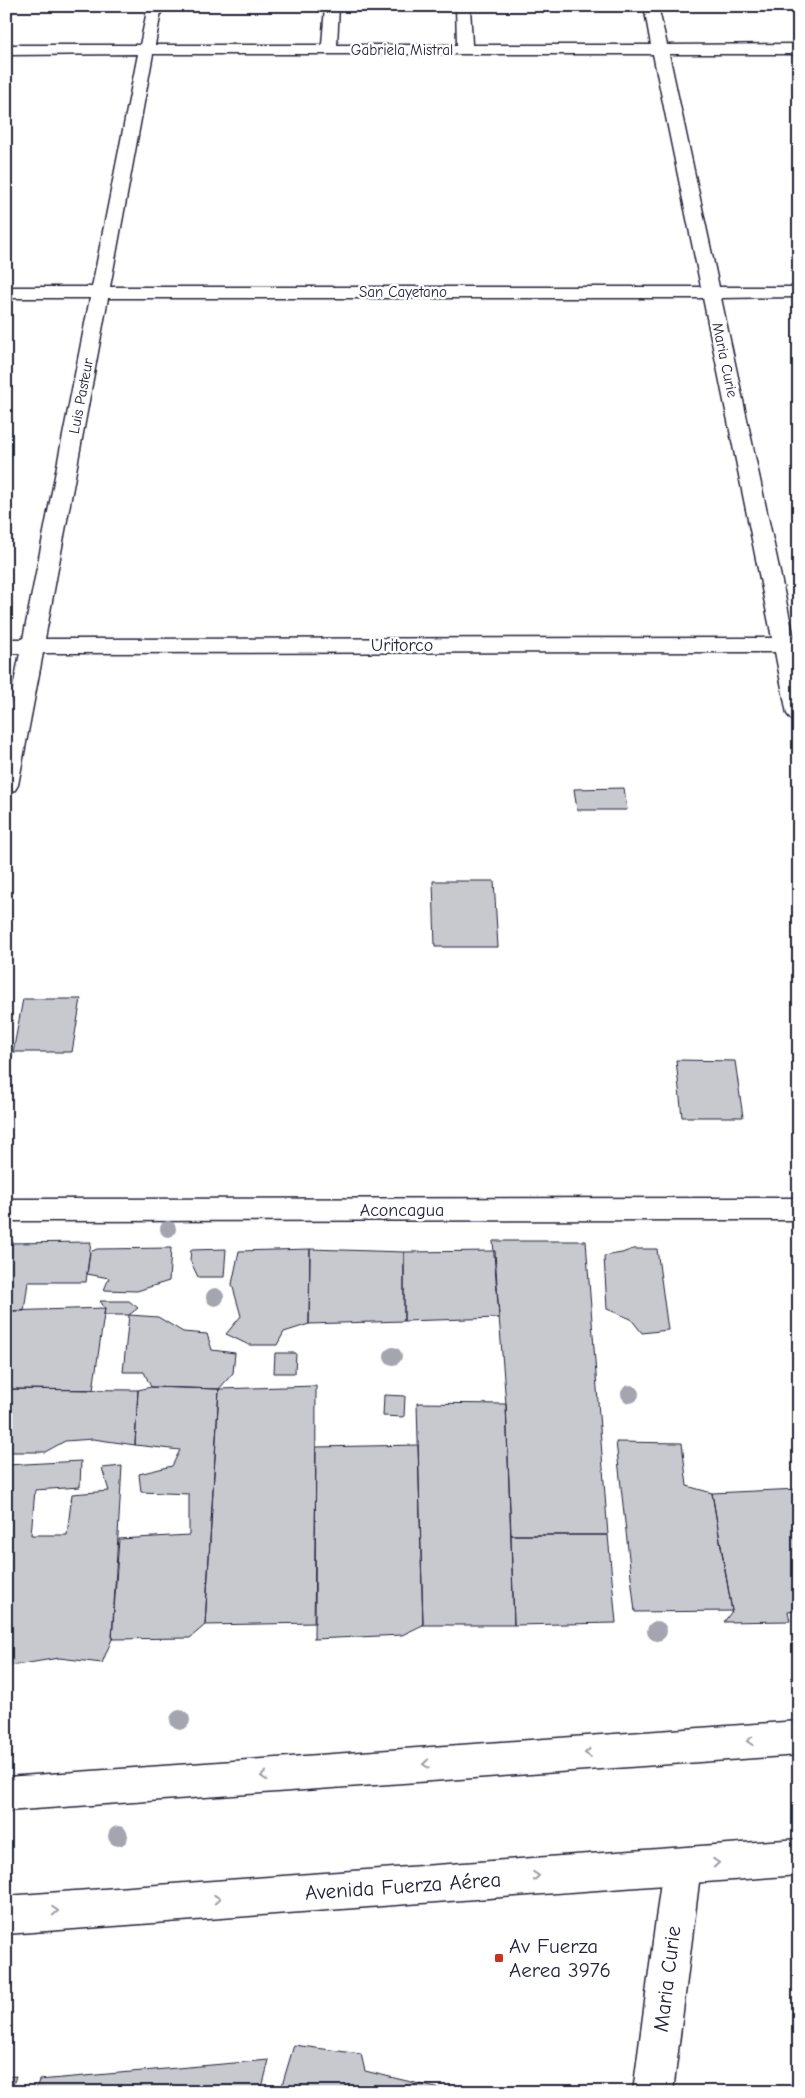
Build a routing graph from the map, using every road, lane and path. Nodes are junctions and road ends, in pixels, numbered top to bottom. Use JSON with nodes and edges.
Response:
{"nodes":[{"id":1,"x":155,"y":6,"type":"edge"},
{"id":2,"x":332,"y":6,"type":"edge"},
{"id":3,"x":463,"y":6,"type":"edge"},
{"id":4,"x":651,"y":6,"type":"edge"},
{"id":5,"x":660,"y":49,"type":"junction"},
{"id":6,"x":799,"y":49,"type":"edge"},
{"id":7,"x":6,"y":50,"type":"edge"},
{"id":8,"x":147,"y":50,"type":"junction"},
{"id":9,"x":329,"y":50,"type":"junction"},
{"id":10,"x":465,"y":50,"type":"junction"},
{"id":11,"x":710,"y":292,"type":"junction"},
{"id":12,"x":799,"y":292,"type":"edge"},
{"id":13,"x":6,"y":293,"type":"edge"},
{"id":14,"x":100,"y":293,"type":"junction"},
{"id":15,"x":792,"y":645,"type":"edge"},
{"id":16,"x":6,"y":646,"type":"edge"},
{"id":17,"x":33,"y":646,"type":"junction"},
{"id":18,"x":799,"y":714,"type":"edge"},
{"id":19,"x":6,"y":785,"type":"edge"},
{"id":20,"x":799,"y":1209,"type":"edge"},
{"id":21,"x":6,"y":1210,"type":"edge"},
{"id":22,"x":799,"y":1738,"type":"edge"},
{"id":23,"x":6,"y":1794,"type":"edge"},
{"id":24,"x":799,"y":1857,"type":"edge"},
{"id":25,"x":682,"y":1866,"type":"junction"},
{"id":26,"x":6,"y":1914,"type":"edge"},
{"id":27,"x":652,"y":2092,"type":"edge"}],
"edges":[{"from":1,"to":8,"type":"street","name":"Luis Pasteur"},
{"from":2,"to":9,"type":"street"},
{"from":3,"to":10,"type":"street"},
{"from":4,"to":5,"type":"street","name":"Maria Curie"},
{"from":5,"to":6,"type":"street","name":"Gabriela Mistral"},
{"from":5,"to":10,"type":"street","name":"Gabriela Mistral"},
{"from":5,"to":11,"type":"street","name":"Maria Curie"},
{"from":7,"to":8,"type":"street","name":"Gabriela Mistral"},
{"from":8,"to":9,"type":"street","name":"Gabriela Mistral"},
{"from":8,"to":14,"type":"street","name":"Luis Pasteur"},
{"from":9,"to":10,"type":"street","name":"Gabriela Mistral"},
{"from":11,"to":12,"type":"street","name":"San Cayetano"},
{"from":11,"to":14,"type":"street","name":"San Cayetano"},
{"from":11,"to":15,"type":"street","name":"Maria Curie"},
{"from":13,"to":14,"type":"street","name":"San Cayetano"},
{"from":14,"to":17,"type":"street","name":"Luis Pasteur"},
{"from":15,"to":17,"type":"street","name":"Uritorco"},
{"from":15,"to":18,"type":"street","name":"Maria Curie"},
{"from":16,"to":17,"type":"street","name":"Uritorco"},
{"from":17,"to":19,"type":"street","name":"Luis Pasteur"},
{"from":20,"to":21,"type":"street","name":"Aconcagua"},
{"from":22,"to":23,"type":"street","one_way":true},
{"from":25,"to":24,"type":"street","name":"Avenida Fuerza Aérea","one_way":true},
{"from":26,"to":25,"type":"street","name":"Avenida Fuerza Aérea","one_way":true},
{"from":25,"to":27,"type":"street","name":"Maria Curie"}]}
